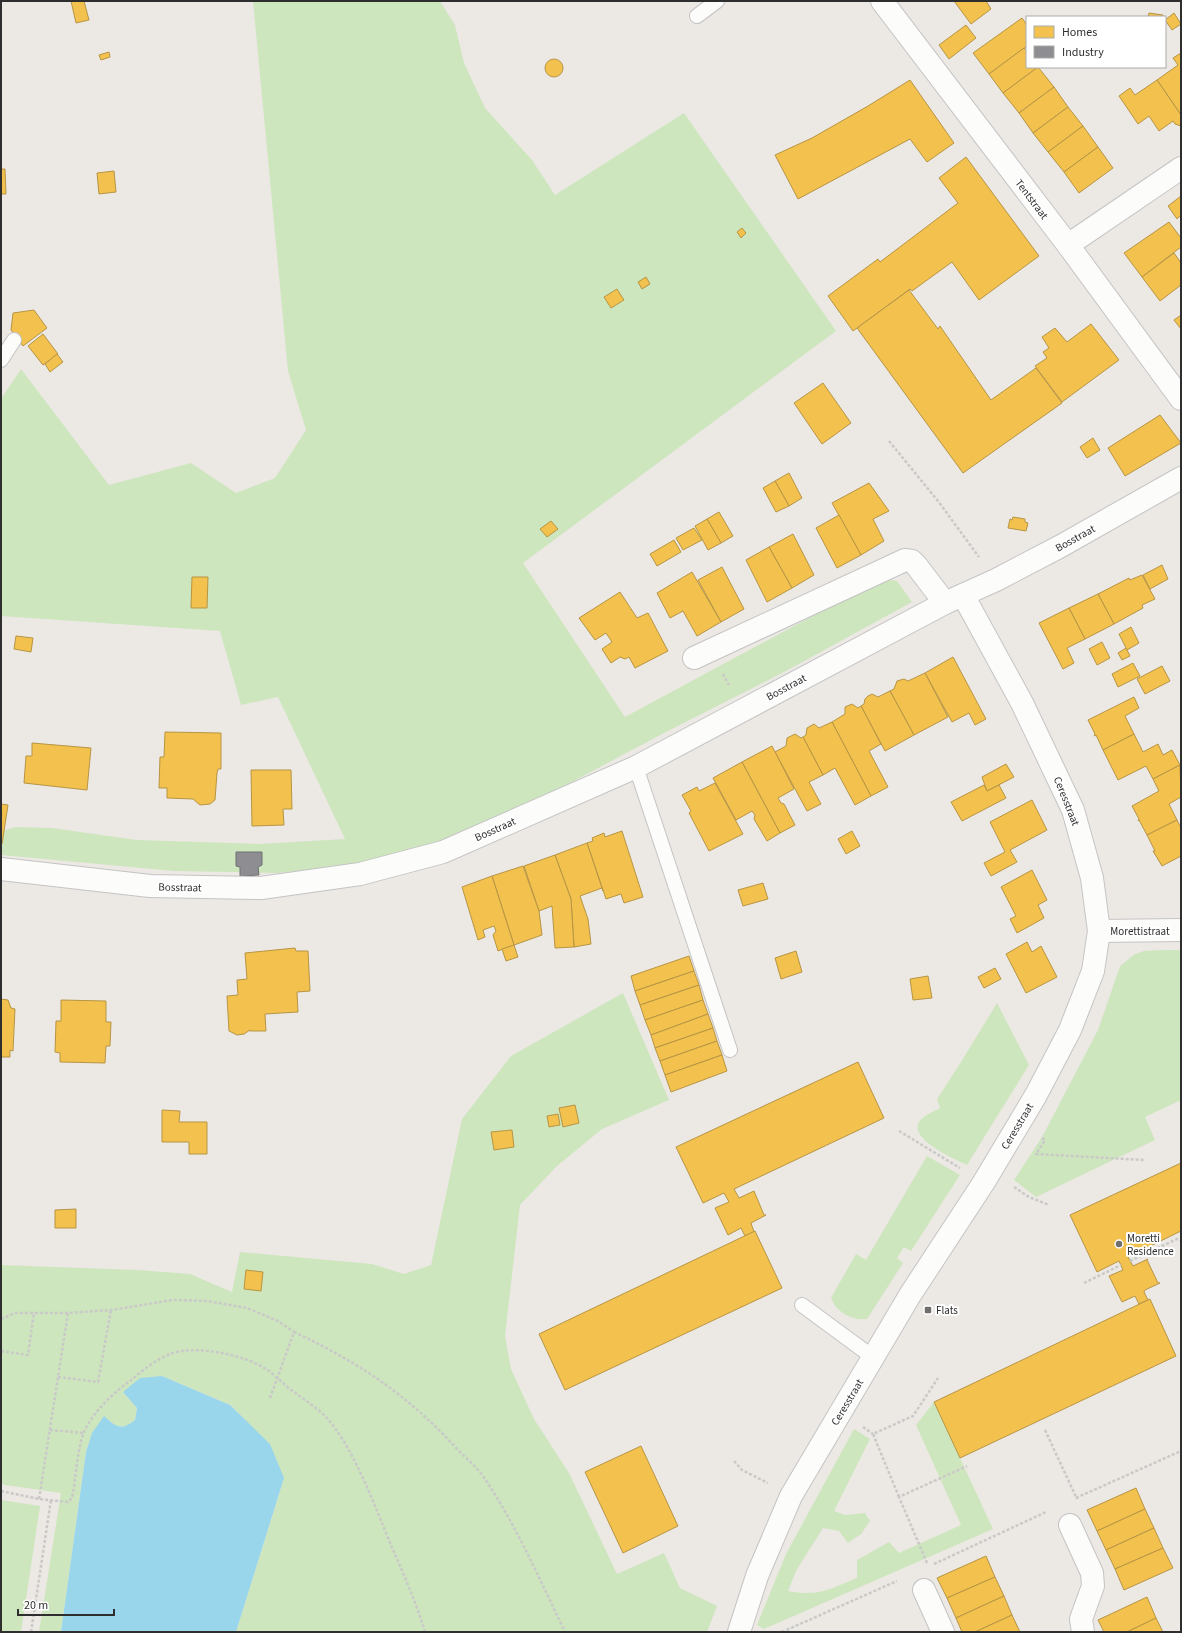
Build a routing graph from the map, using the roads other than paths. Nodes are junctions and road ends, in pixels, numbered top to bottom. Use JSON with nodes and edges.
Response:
{"nodes":[{"id":1,"x":717,"y":1,"type":"edge"},
{"id":2,"x":882,"y":1,"type":"edge"},
{"id":3,"x":697,"y":16,"type":"dead end"},
{"id":4,"x":1181,"y":168,"type":"edge"},
{"id":5,"x":1068,"y":246,"type":"junction"},
{"id":6,"x":14,"y":340,"type":"dead end"},
{"id":7,"x":1,"y":360,"type":"edge"},
{"id":8,"x":1181,"y":399,"type":"edge"},
{"id":9,"x":1181,"y":478,"type":"edge"},
{"id":10,"x":954,"y":599,"type":"junction"},
{"id":11,"x":702,"y":654,"type":"road end"},
{"id":12,"x":636,"y":767,"type":"junction"},
{"id":13,"x":1,"y":869,"type":"edge"},
{"id":14,"x":1181,"y":930,"type":"edge"},
{"id":15,"x":1099,"y":931,"type":"junction"},
{"id":16,"x":730,"y":1050,"type":"dead end"},
{"id":17,"x":802,"y":1305,"type":"dead end"},
{"id":18,"x":874,"y":1358,"type":"junction"},
{"id":19,"x":1070,"y":1525,"type":"road end"},
{"id":20,"x":924,"y":1590,"type":"dead end"},
{"id":21,"x":739,"y":1632,"type":"edge"},
{"id":22,"x":943,"y":1632,"type":"edge"},
{"id":23,"x":1083,"y":1632,"type":"edge"}],
"edges":[{"from":1,"to":3,"type":"lane"},
{"from":2,"to":5,"type":"street","name":"Tentstraat"},
{"from":4,"to":5,"type":"street"},
{"from":5,"to":8,"type":"street","name":"Tentstraat"},
{"from":6,"to":7,"type":"lane"},
{"from":9,"to":10,"type":"street","name":"Bosstraat"},
{"from":10,"to":11,"type":"street"},
{"from":10,"to":12,"type":"street","name":"Bosstraat"},
{"from":10,"to":15,"type":"street","name":"Ceresstraat"},
{"from":12,"to":13,"type":"street","name":"Bosstraat"},
{"from":12,"to":16,"type":"lane"},
{"from":14,"to":15,"type":"street","name":"Morettistraat"},
{"from":15,"to":18,"type":"street","name":"Ceresstraat"},
{"from":17,"to":18,"type":"lane"},
{"from":18,"to":21,"type":"street","name":"Ceresstraat"},
{"from":19,"to":23,"type":"street"},
{"from":20,"to":22,"type":"street"}]}
